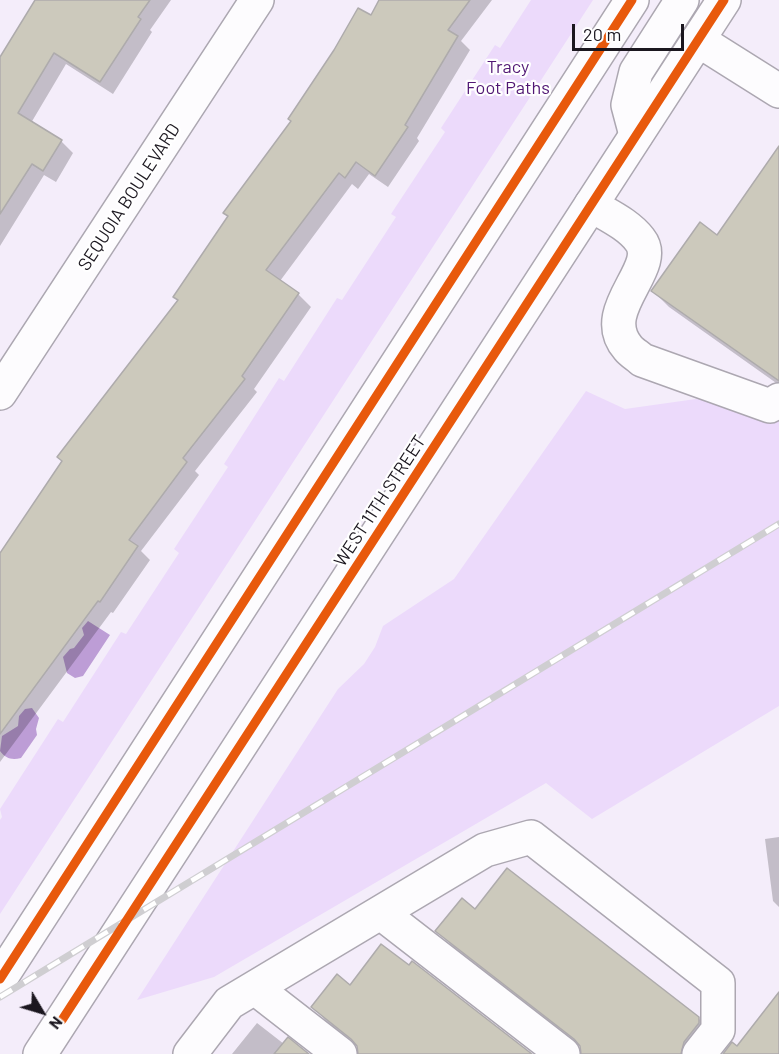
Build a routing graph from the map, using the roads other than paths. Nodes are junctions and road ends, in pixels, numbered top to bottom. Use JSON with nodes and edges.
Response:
{"nodes":[{"id":1,"x":257,"y":0,"type":"edge"},
{"id":2,"x":632,"y":0,"type":"edge"},
{"id":3,"x":682,"y":0,"type":"edge"},
{"id":4,"x":724,"y":0,"type":"edge"},
{"id":5,"x":698,"y":40,"type":"junction"},
{"id":6,"x":779,"y":91,"type":"edge"},
{"id":7,"x":636,"y":135,"type":"junction"},
{"id":8,"x":591,"y":205,"type":"junction"},
{"id":9,"x":0,"y":393,"type":"edge"},
{"id":10,"x":779,"y":400,"type":"edge"},
{"id":11,"x":381,"y":913,"type":"junction"},
{"id":12,"x":0,"y":979,"type":"edge"},
{"id":13,"x":255,"y":988,"type":"junction"},
{"id":14,"x":40,"y":1054,"type":"edge"},
{"id":15,"x":190,"y":1054,"type":"edge"},
{"id":16,"x":340,"y":1054,"type":"edge"},
{"id":17,"x":563,"y":1054,"type":"edge"},
{"id":18,"x":699,"y":1054,"type":"edge"}],
"edges":[{"from":1,"to":9,"type":"main road","name":"SEQUOIA BOULEVARD"},
{"from":2,"to":12,"type":"main road"},
{"from":3,"to":7,"type":"main road"},
{"from":4,"to":5,"type":"main road","name":"WEST 11TH STREET"},
{"from":5,"to":6,"type":"main road"},
{"from":5,"to":7,"type":"main road","name":"WEST 11TH STREET"},
{"from":7,"to":8,"type":"main road","name":"WEST 11TH STREET"},
{"from":8,"to":10,"type":"main road"},
{"from":8,"to":14,"type":"main road","name":"WEST 11TH STREET"},
{"from":11,"to":13,"type":"main road"},
{"from":11,"to":17,"type":"main road"},
{"from":11,"to":18,"type":"main road"},
{"from":13,"to":15,"type":"main road"},
{"from":13,"to":16,"type":"main road"}]}
